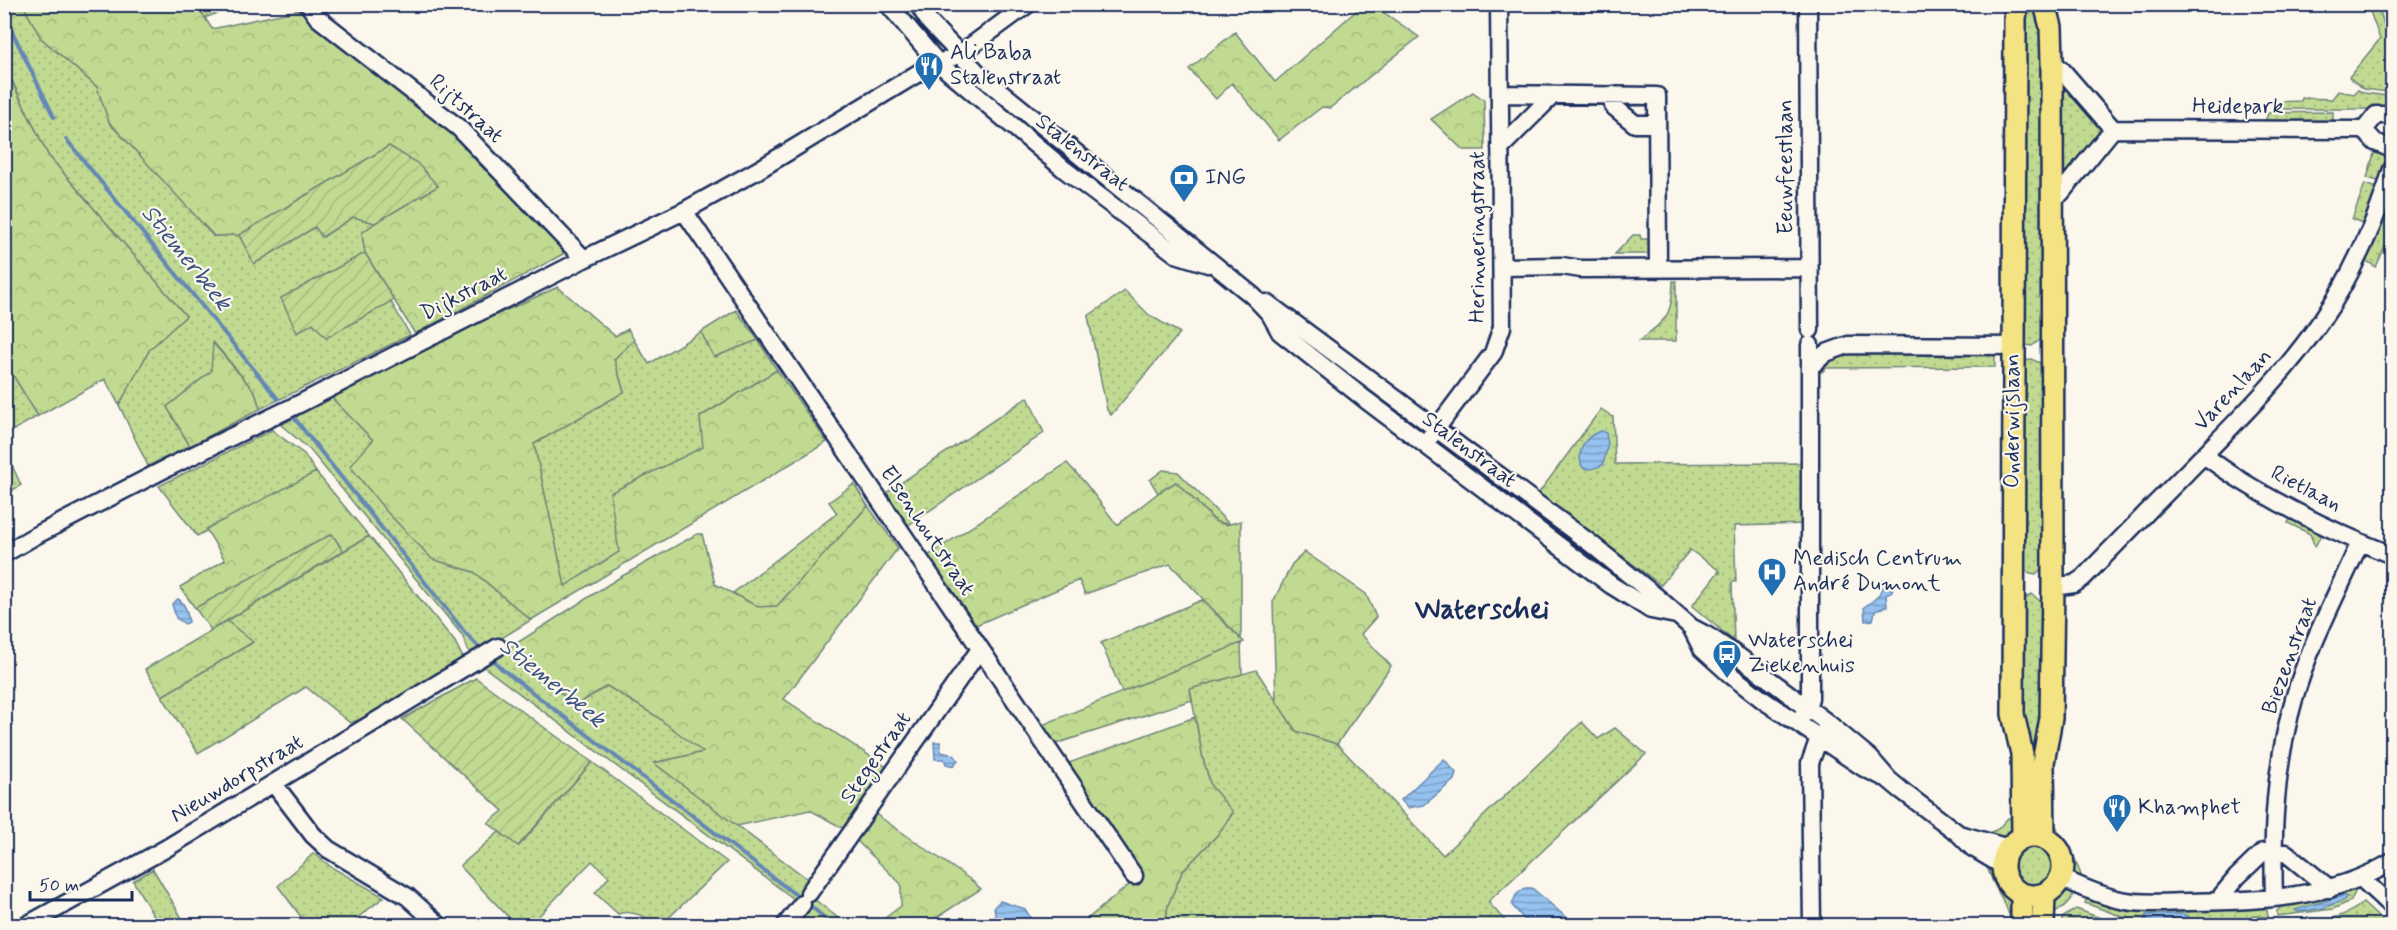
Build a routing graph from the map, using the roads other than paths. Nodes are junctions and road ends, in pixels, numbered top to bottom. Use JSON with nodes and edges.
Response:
{"nodes":[{"id":1,"x":308,"y":4,"type":"edge"},
{"id":2,"x":888,"y":4,"type":"edge"},
{"id":3,"x":1028,"y":4,"type":"edge"},
{"id":4,"x":1500,"y":4,"type":"edge"},
{"id":5,"x":1808,"y":4,"type":"edge"},
{"id":6,"x":2017,"y":4,"type":"edge"},
{"id":7,"x":2045,"y":4,"type":"edge"},
{"id":8,"x":919,"y":5,"type":"edge"},
{"id":9,"x":902,"y":21,"type":"junction"},
{"id":10,"x":960,"y":54,"type":"junction"},
{"id":11,"x":937,"y":62,"type":"junction"},
{"id":12,"x":2052,"y":62,"type":"junction"},
{"id":13,"x":1500,"y":94,"type":"junction"},
{"id":14,"x":1553,"y":95,"type":"junction"},
{"id":15,"x":1613,"y":95,"type":"junction"},
{"id":16,"x":2392,"y":115,"type":"edge"},
{"id":17,"x":1657,"y":124,"type":"junction"},
{"id":18,"x":2113,"y":129,"type":"junction"},
{"id":19,"x":2364,"y":130,"type":"junction"},
{"id":20,"x":1500,"y":148,"type":"junction"},
{"id":21,"x":2392,"y":149,"type":"edge"},
{"id":22,"x":1077,"y":154,"type":"junction"},
{"id":23,"x":1065,"y":170,"type":"junction"},
{"id":24,"x":2392,"y":174,"type":"edge"},
{"id":25,"x":2051,"y":199,"type":"junction"},
{"id":26,"x":684,"y":211,"type":"junction"},
{"id":27,"x":584,"y":259,"type":"junction"},
{"id":28,"x":1212,"y":265,"type":"junction"},
{"id":29,"x":1502,"y":267,"type":"junction"},
{"id":30,"x":1809,"y":268,"type":"junction"},
{"id":31,"x":1658,"y":269,"type":"junction"},
{"id":32,"x":1253,"y":296,"type":"junction"},
{"id":33,"x":2008,"y":347,"type":"junction"},
{"id":34,"x":1810,"y":367,"type":"junction"},
{"id":35,"x":1377,"y":384,"type":"junction"},
{"id":36,"x":1366,"y":400,"type":"junction"},
{"id":37,"x":1437,"y":428,"type":"junction"},
{"id":38,"x":1425,"y":445,"type":"junction"},
{"id":39,"x":2204,"y":454,"type":"junction"},
{"id":40,"x":2360,"y":542,"type":"junction"},
{"id":41,"x":4,"y":554,"type":"edge"},
{"id":42,"x":2392,"y":555,"type":"edge"},
{"id":43,"x":2053,"y":587,"type":"junction"},
{"id":44,"x":1676,"y":615,"type":"junction"},
{"id":45,"x":1691,"y":627,"type":"junction"},
{"id":46,"x":496,"y":648,"type":"dead end"},
{"id":47,"x":980,"y":649,"type":"junction"},
{"id":48,"x":1807,"y":708,"type":"junction"},
{"id":49,"x":1798,"y":723,"type":"junction"},
{"id":50,"x":1824,"y":731,"type":"junction"},
{"id":51,"x":274,"y":784,"type":"junction"},
{"id":52,"x":2020,"y":847,"type":"junction"},
{"id":53,"x":2273,"y":853,"type":"junction"},
{"id":54,"x":2392,"y":862,"type":"edge"},
{"id":55,"x":1134,"y":876,"type":"dead end"},
{"id":56,"x":2061,"y":878,"type":"junction"},
{"id":57,"x":2362,"y":879,"type":"junction"},
{"id":58,"x":2330,"y":890,"type":"junction"},
{"id":59,"x":2022,"y":894,"type":"junction"},
{"id":60,"x":2044,"y":894,"type":"junction"},
{"id":61,"x":2274,"y":898,"type":"junction"},
{"id":62,"x":2222,"y":901,"type":"junction"},
{"id":63,"x":2392,"y":907,"type":"edge"},
{"id":64,"x":25,"y":926,"type":"edge"},
{"id":65,"x":440,"y":926,"type":"edge"},
{"id":66,"x":786,"y":926,"type":"edge"},
{"id":67,"x":1812,"y":926,"type":"edge"},
{"id":68,"x":2022,"y":926,"type":"edge"},
{"id":69,"x":2043,"y":926,"type":"edge"}],
"edges":[{"from":1,"to":27,"type":"street","name":"Rijtstraat"},
{"from":2,"to":9,"type":"street","name":"Stalenstraat"},
{"from":3,"to":10,"type":"street","name":"Dijkstraat"},
{"from":4,"to":13,"type":"street","name":"Herinneringstraat"},
{"from":5,"to":30,"type":"street","name":"Eeuwfeestlaan"},
{"from":6,"to":33,"type":"main road","name":"Onderwijslaan"},
{"from":7,"to":12,"type":"main road","name":"Onderwijslaan"},
{"from":8,"to":9,"type":"street"},
{"from":8,"to":10,"type":"street","name":"Stalenstraat"},
{"from":9,"to":11,"type":"street","name":"Stalenstraat"},
{"from":10,"to":11,"type":"street","name":"Dijkstraat"},
{"from":10,"to":22,"type":"street","name":"Stalenstraat"},
{"from":11,"to":23,"type":"street","name":"Stalenstraat"},
{"from":11,"to":26,"type":"street","name":"Dijkstraat"},
{"from":12,"to":18,"type":"street"},
{"from":12,"to":25,"type":"main road","name":"Onderwijslaan"},
{"from":13,"to":14,"type":"street"},
{"from":13,"to":20,"type":"street","name":"Herinneringstraat"},
{"from":14,"to":15,"type":"street"},
{"from":14,"to":20,"type":"street"},
{"from":15,"to":17,"type":"street"},
{"from":15,"to":17,"type":"street"},
{"from":16,"to":19,"type":"street"},
{"from":17,"to":31,"type":"street"},
{"from":18,"to":19,"type":"street","name":"Heidepark"},
{"from":18,"to":25,"type":"street"},
{"from":19,"to":21,"type":"street"},
{"from":20,"to":29,"type":"street","name":"Herinneringstraat"},
{"from":22,"to":23,"type":"street"},
{"from":22,"to":28,"type":"street","name":"Stalenstraat"},
{"from":23,"to":28,"type":"street","name":"Stalenstraat"},
{"from":24,"to":39,"type":"street","name":"Varenlaan"},
{"from":25,"to":43,"type":"main road","name":"Onderwijslaan"},
{"from":26,"to":27,"type":"street","name":"Dijkstraat"},
{"from":26,"to":47,"type":"street","name":"Elsenhoutstraat"},
{"from":27,"to":41,"type":"street","name":"Dijkstraat"},
{"from":28,"to":32,"type":"street","name":"Stalenstraat"},
{"from":29,"to":31,"type":"street"},
{"from":29,"to":37,"type":"street","name":"Herinneringstraat"},
{"from":30,"to":31,"type":"street"},
{"from":30,"to":34,"type":"street","name":"Eeuwfeestlaan"},
{"from":32,"to":35,"type":"street","name":"Stalenstraat"},
{"from":32,"to":36,"type":"street","name":"Stalenstraat"},
{"from":33,"to":34,"type":"street"},
{"from":33,"to":52,"type":"main road","name":"Onderwijslaan"},
{"from":34,"to":48,"type":"street","name":"Eeuwfeestlaan"},
{"from":35,"to":36,"type":"street"},
{"from":35,"to":37,"type":"street","name":"Stalenstraat"},
{"from":36,"to":38,"type":"street","name":"Stalenstraat"},
{"from":37,"to":38,"type":"street","name":"Herinneringstraat"},
{"from":37,"to":44,"type":"street","name":"Stalenstraat"},
{"from":38,"to":44,"type":"street","name":"Stalenstraat"},
{"from":39,"to":40,"type":"street","name":"Rietlaan"},
{"from":39,"to":43,"type":"street","name":"Varenlaan"},
{"from":40,"to":42,"type":"street","name":"Rietlaan"},
{"from":40,"to":53,"type":"street","name":"Biezenstraat"},
{"from":43,"to":52,"type":"main road","name":"Onderwijslaan"},
{"from":44,"to":45,"type":"street","name":"Stalenstraat"},
{"from":45,"to":48,"type":"street","name":"Stalenstraat"},
{"from":45,"to":49,"type":"street","name":"Stalenstraat"},
{"from":46,"to":51,"type":"street","name":"Nieuwdorpstraat"},
{"from":47,"to":55,"type":"street","name":"Elsenhoutstraat"},
{"from":47,"to":66,"type":"street","name":"Stegestraat"},
{"from":48,"to":49,"type":"street"},
{"from":48,"to":50,"type":"street","name":"Stalenstraat"},
{"from":49,"to":50,"type":"street","name":"Stalenstraat"},
{"from":50,"to":52,"type":"street","name":"Stalenstraat"},
{"from":50,"to":67,"type":"street"},
{"from":51,"to":64,"type":"street","name":"Nieuwdorpstraat"},
{"from":51,"to":65,"type":"street"},
{"from":52,"to":56,"type":"main road"},
{"from":52,"to":59,"type":"main road","name":"Onderwijslaan"},
{"from":53,"to":58,"type":"street"},
{"from":53,"to":61,"type":"street","name":"Biezenstraat"},
{"from":53,"to":62,"type":"street"},
{"from":54,"to":57,"type":"street"},
{"from":56,"to":60,"type":"main road"},
{"from":56,"to":62,"type":"street"},
{"from":57,"to":58,"type":"street"},
{"from":57,"to":63,"type":"street"},
{"from":58,"to":61,"type":"street"},
{"from":59,"to":60,"type":"main road"},
{"from":59,"to":68,"type":"main road"},
{"from":60,"to":69,"type":"main road"},
{"from":61,"to":62,"type":"street"}]}
